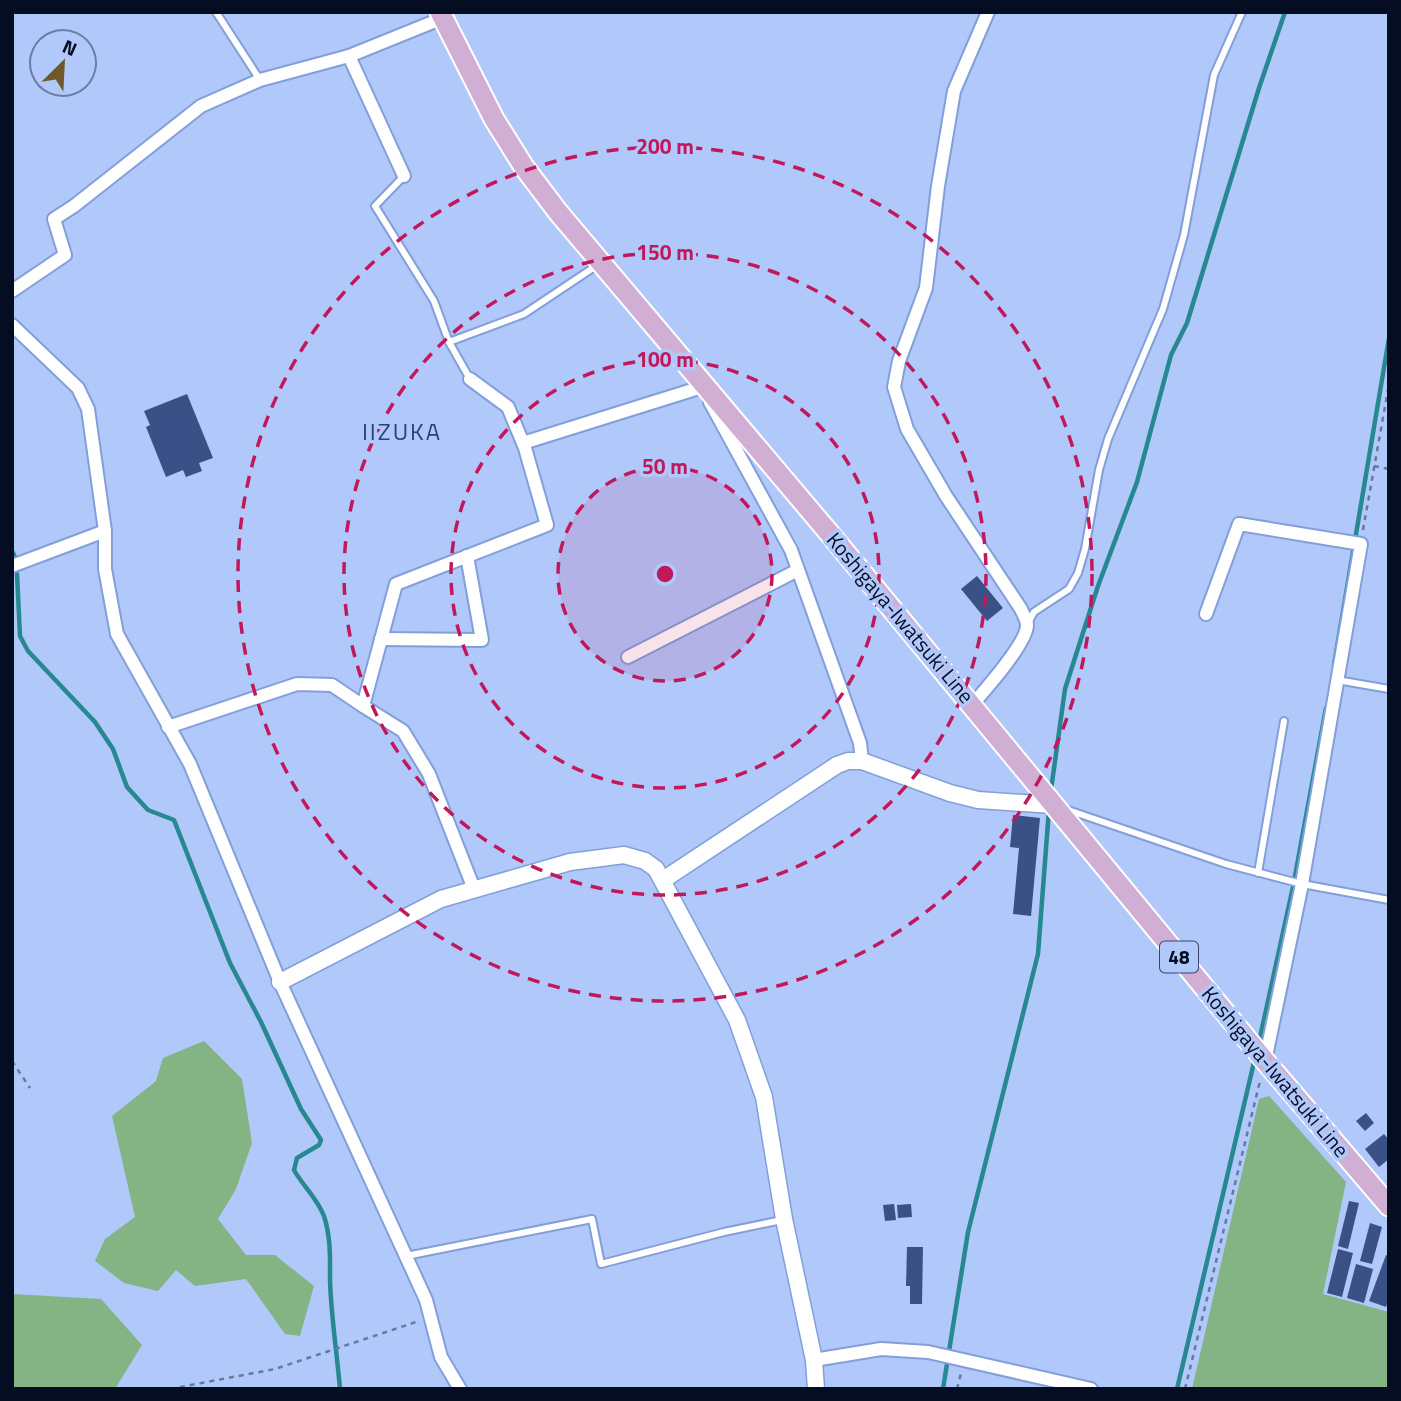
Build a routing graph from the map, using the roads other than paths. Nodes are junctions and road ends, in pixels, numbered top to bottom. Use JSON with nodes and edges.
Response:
{"nodes":[{"id":1,"x":216,"y":12,"type":"edge"},
{"id":2,"x":988,"y":12,"type":"edge"},
{"id":3,"x":1242,"y":12,"type":"edge"},
{"id":4,"x":441,"y":15,"type":"edge"},
{"id":5,"x":349,"y":56,"type":"junction"},
{"id":6,"x":260,"y":80,"type":"junction"},
{"id":7,"x":404,"y":176,"type":"joint"},
{"id":8,"x":600,"y":263,"type":"junction"},
{"id":9,"x":12,"y":292,"type":"edge"},
{"id":10,"x":12,"y":325,"type":"edge"},
{"id":11,"x":449,"y":342,"type":"junction"},
{"id":12,"x":470,"y":379,"type":"joint"},
{"id":13,"x":699,"y":383,"type":"junction"},
{"id":14,"x":523,"y":443,"type":"junction"},
{"id":15,"x":105,"y":531,"type":"junction"},
{"id":16,"x":467,"y":556,"type":"junction"},
{"id":17,"x":12,"y":566,"type":"edge"},
{"id":18,"x":798,"y":570,"type":"junction"},
{"id":19,"x":1206,"y":614,"type":"dead end"},
{"id":20,"x":1027,"y":625,"type":"junction"},
{"id":21,"x":381,"y":639,"type":"junction"},
{"id":22,"x":628,"y":657,"type":"dead end"},
{"id":23,"x":1337,"y":680,"type":"junction"},
{"id":24,"x":1389,"y":689,"type":"edge"},
{"id":25,"x":972,"y":705,"type":"junction"},
{"id":26,"x":363,"y":706,"type":"junction"},
{"id":27,"x":1284,"y":721,"type":"dead end"},
{"id":28,"x":169,"y":727,"type":"junction"},
{"id":29,"x":862,"y":761,"type":"junction"},
{"id":30,"x":1053,"y":805,"type":"junction"},
{"id":31,"x":1258,"y":873,"type":"junction"},
{"id":32,"x":663,"y":880,"type":"junction"},
{"id":33,"x":1301,"y":884,"type":"junction"},
{"id":34,"x":474,"y":889,"type":"junction"},
{"id":35,"x":1389,"y":900,"type":"edge"},
{"id":36,"x":281,"y":982,"type":"junction"},
{"id":37,"x":1265,"y":1061,"type":"junction"},
{"id":38,"x":1389,"y":1206,"type":"edge"},
{"id":39,"x":783,"y":1219,"type":"junction"},
{"id":40,"x":406,"y":1256,"type":"junction"},
{"id":41,"x":814,"y":1360,"type":"junction"},
{"id":42,"x":460,"y":1389,"type":"edge"},
{"id":43,"x":816,"y":1389,"type":"edge"},
{"id":44,"x":1091,"y":1389,"type":"edge"}],
"edges":[{"from":1,"to":6,"type":"lane"},
{"from":2,"to":20,"type":"street"},
{"from":3,"to":20,"type":"lane"},
{"from":4,"to":5,"type":"street"},
{"from":4,"to":8,"type":"main road","name":"Koshigaya-Iwatsuki Line","number":"48"},
{"from":5,"to":6,"type":"street"},
{"from":5,"to":7,"type":"street"},
{"from":6,"to":9,"type":"street"},
{"from":7,"to":11,"type":"lane"},
{"from":8,"to":11,"type":"lane"},
{"from":8,"to":13,"type":"main road","name":"Koshigaya-Iwatsuki Line","number":"48"},
{"from":10,"to":15,"type":"street"},
{"from":11,"to":12,"type":"lane"},
{"from":12,"to":14,"type":"street"},
{"from":13,"to":14,"type":"street"},
{"from":13,"to":18,"type":"street"},
{"from":13,"to":25,"type":"main road","name":"Koshigaya-Iwatsuki Line","number":"48"},
{"from":14,"to":16,"type":"street"},
{"from":15,"to":17,"type":"street"},
{"from":15,"to":28,"type":"street"},
{"from":16,"to":21,"type":"street"},
{"from":16,"to":21,"type":"street"},
{"from":18,"to":22,"type":"street"},
{"from":18,"to":29,"type":"street"},
{"from":19,"to":23,"type":"street"},
{"from":20,"to":25,"type":"street"},
{"from":21,"to":26,"type":"street"},
{"from":23,"to":24,"type":"lane"},
{"from":23,"to":33,"type":"street"},
{"from":25,"to":30,"type":"main road","name":"Koshigaya-Iwatsuki Line","number":"48"},
{"from":26,"to":28,"type":"street"},
{"from":26,"to":34,"type":"street"},
{"from":27,"to":31,"type":"lane"},
{"from":28,"to":36,"type":"street"},
{"from":29,"to":30,"type":"street"},
{"from":29,"to":32,"type":"street"},
{"from":30,"to":31,"type":"lane"},
{"from":30,"to":37,"type":"main road","name":"Koshigaya-Iwatsuki Line","number":"48"},
{"from":31,"to":33,"type":"lane"},
{"from":32,"to":34,"type":"street"},
{"from":32,"to":39,"type":"street"},
{"from":33,"to":35,"type":"lane"},
{"from":33,"to":37,"type":"street"},
{"from":34,"to":36,"type":"street"},
{"from":36,"to":40,"type":"street"},
{"from":37,"to":38,"type":"main road","name":"Koshigaya-Iwatsuki Line","number":"48"},
{"from":39,"to":40,"type":"lane"},
{"from":39,"to":41,"type":"street"},
{"from":40,"to":42,"type":"street"},
{"from":41,"to":43,"type":"street"},
{"from":41,"to":44,"type":"street"}]}
